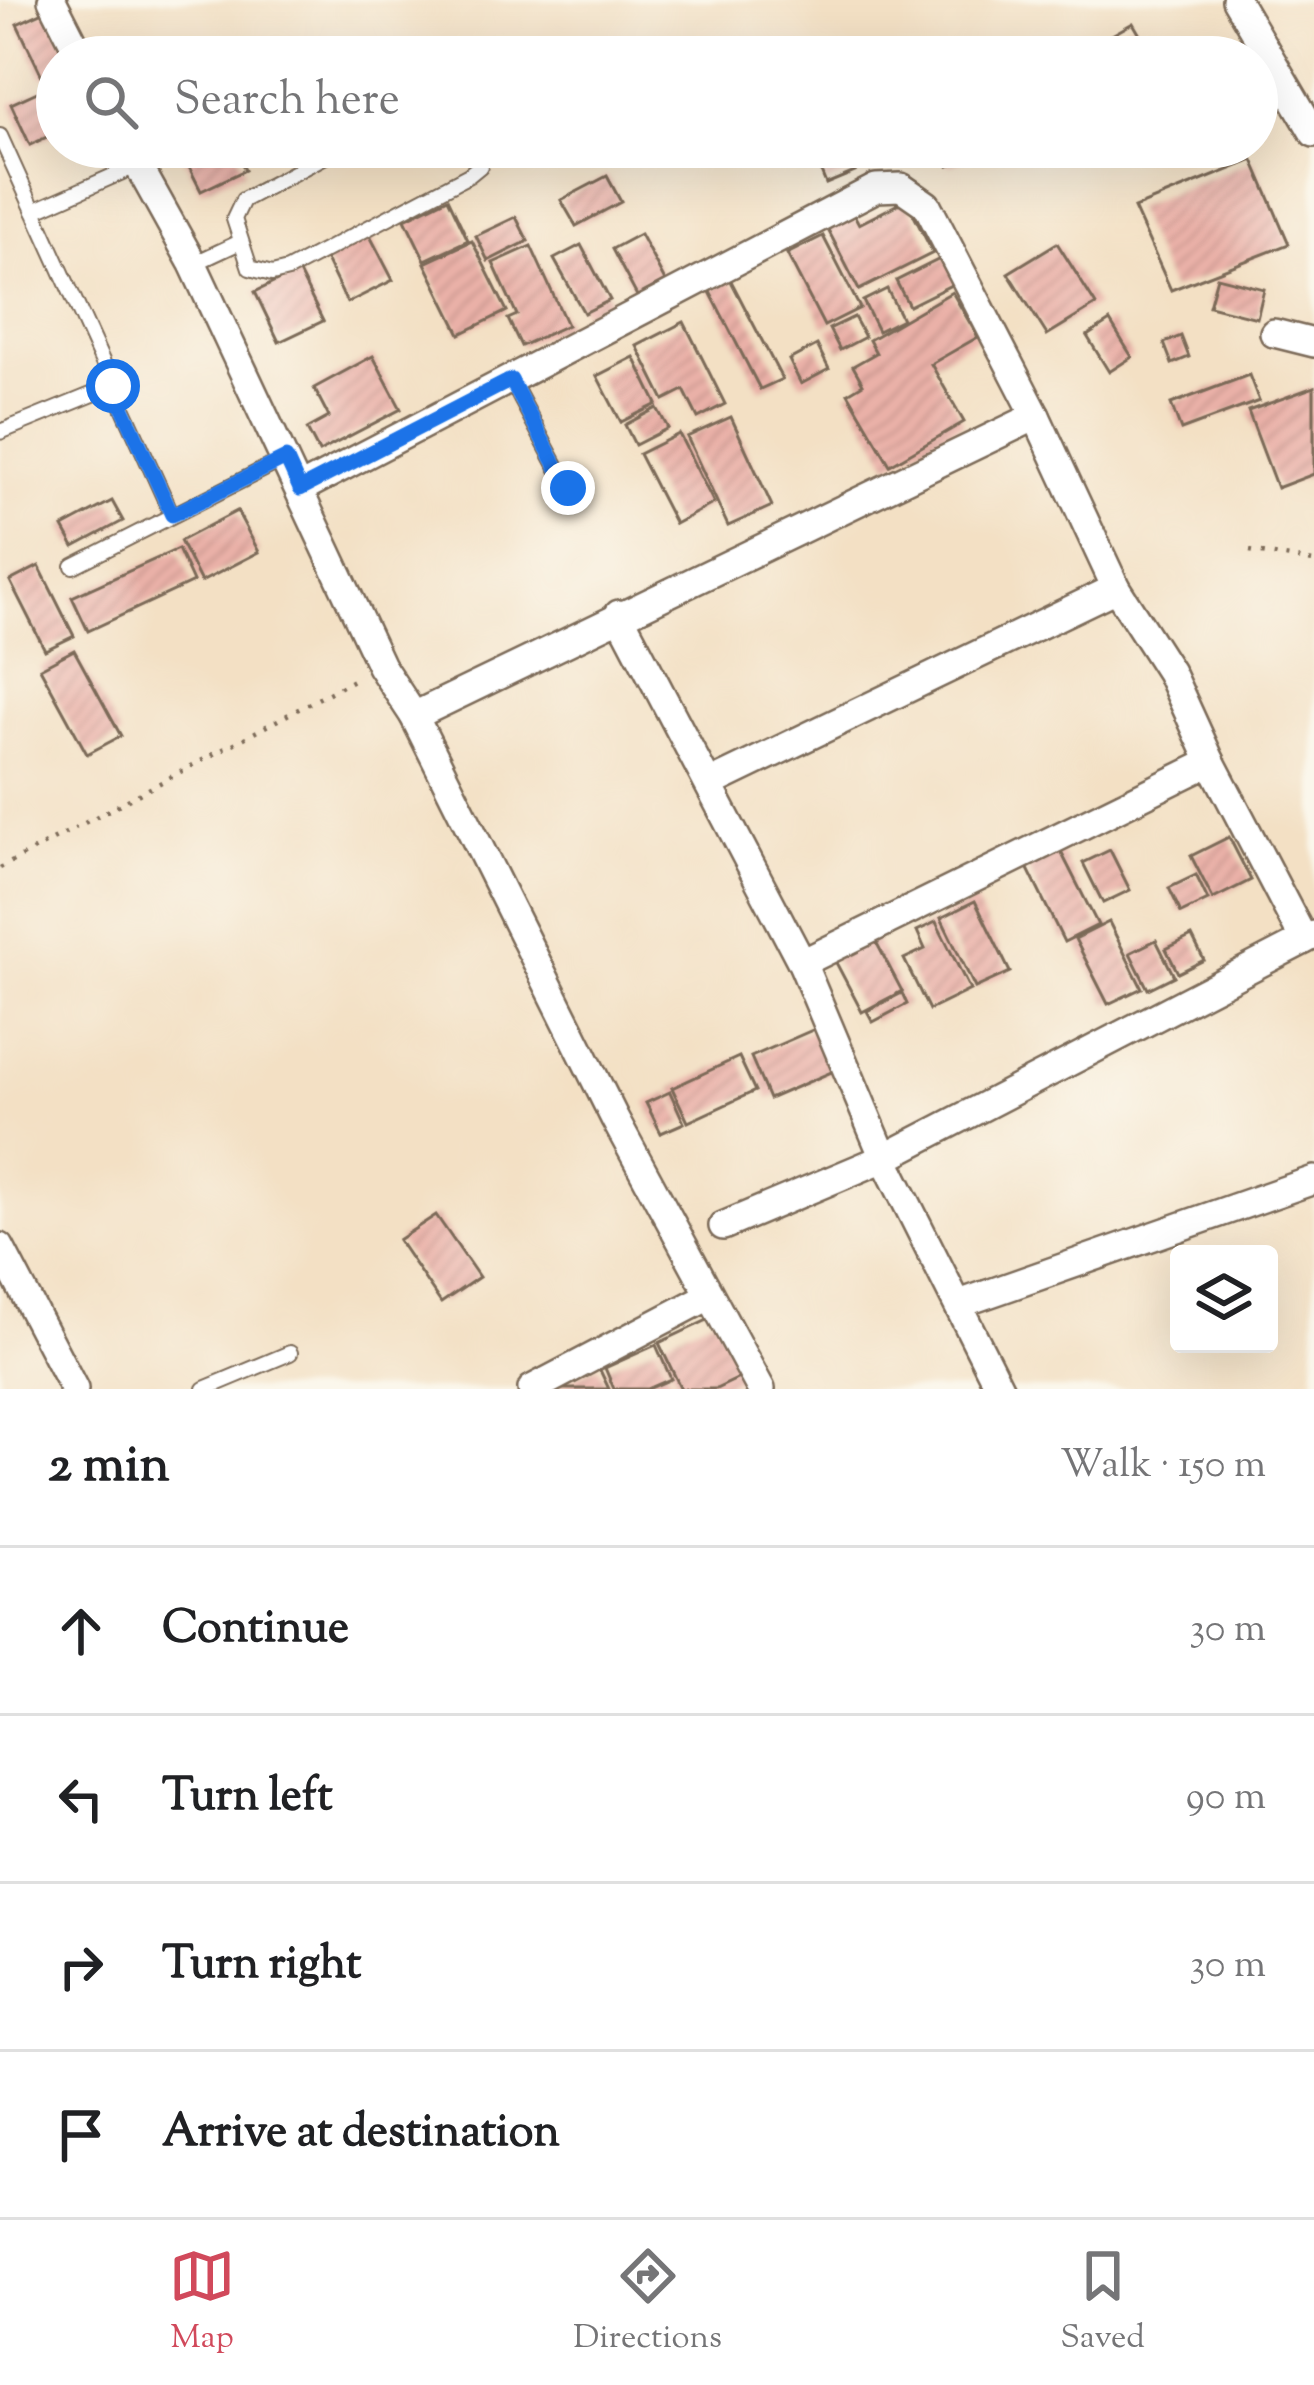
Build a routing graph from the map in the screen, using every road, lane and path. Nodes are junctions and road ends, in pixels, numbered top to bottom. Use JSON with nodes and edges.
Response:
{"nodes":[{"id":1,"x":52,"y":0,"type":"edge"},
{"id":2,"x":1236,"y":0,"type":"edge"},
{"id":3,"x":70,"y":36,"type":"edge"},
{"id":4,"x":1257,"y":36,"type":"edge"},
{"id":5,"x":1278,"y":72,"type":"edge"},
{"id":6,"x":1314,"y":133,"type":"edge"},
{"id":7,"x":0,"y":136,"type":"edge"},
{"id":8,"x":111,"y":168,"type":"edge"},
{"id":9,"x":140,"y":168,"type":"edge"},
{"id":10,"x":303,"y":168,"type":"edge"},
{"id":11,"x":478,"y":168,"type":"edge"},
{"id":12,"x":34,"y":211,"type":"junction"},
{"id":13,"x":238,"y":243,"type":"junction"},
{"id":14,"x":193,"y":264,"type":"junction"},
{"id":15,"x":1274,"y":333,"type":"dead end"},
{"id":16,"x":1314,"y":343,"type":"edge"},
{"id":17,"x":511,"y":380,"type":"junction"},
{"id":18,"x":113,"y":386,"type":"junction"},
{"id":19,"x":1036,"y":416,"type":"junction"},
{"id":20,"x":0,"y":431,"type":"edge"},
{"id":21,"x":286,"y":458,"type":"junction"},
{"id":22,"x":568,"y":488,"type":"dead end"},
{"id":23,"x":300,"y":489,"type":"junction"},
{"id":24,"x":172,"y":515,"type":"junction"},
{"id":25,"x":1250,"y":551,"type":"dead end"},
{"id":26,"x":1314,"y":562,"type":"edge"},
{"id":27,"x":73,"y":566,"type":"dead end"},
{"id":28,"x":1116,"y":588,"type":"junction"},
{"id":29,"x":619,"y":614,"type":"junction"},
{"id":30,"x":381,"y":666,"type":"junction"},
{"id":31,"x":414,"y":716,"type":"junction"},
{"id":32,"x":1211,"y":762,"type":"junction"},
{"id":33,"x":709,"y":784,"type":"junction"},
{"id":34,"x":0,"y":868,"type":"edge"},
{"id":35,"x":1309,"y":937,"type":"edge"},
{"id":36,"x":802,"y":963,"type":"junction"},
{"id":37,"x":884,"y":1158,"type":"junction"},
{"id":38,"x":1314,"y":1180,"type":"edge"},
{"id":39,"x":723,"y":1226,"type":"dead end"},
{"id":40,"x":0,"y":1247,"type":"edge"},
{"id":41,"x":709,"y":1296,"type":"junction"},
{"id":42,"x":959,"y":1304,"type":"junction"},
{"id":43,"x":290,"y":1353,"type":"dead end"},
{"id":44,"x":74,"y":1389,"type":"edge"},
{"id":45,"x":204,"y":1389,"type":"edge"},
{"id":46,"x":532,"y":1389,"type":"edge"},
{"id":47,"x":761,"y":1389,"type":"edge"},
{"id":48,"x":1000,"y":1389,"type":"edge"}],
"edges":[{"from":1,"to":3,"type":"street"},
{"from":2,"to":4,"type":"street"},
{"from":5,"to":6,"type":"street"},
{"from":7,"to":12,"type":"lane"},
{"from":8,"to":12,"type":"lane"},
{"from":9,"to":14,"type":"street"},
{"from":10,"to":13,"type":"lane"},
{"from":11,"to":13,"type":"lane"},
{"from":12,"to":18,"type":"lane"},
{"from":13,"to":14,"type":"lane"},
{"from":14,"to":21,"type":"street"},
{"from":15,"to":16,"type":"street"},
{"from":17,"to":19,"type":"street"},
{"from":17,"to":22,"type":"lane"},
{"from":17,"to":23,"type":"street"},
{"from":18,"to":20,"type":"lane"},
{"from":18,"to":24,"type":"lane"},
{"from":19,"to":28,"type":"street"},
{"from":19,"to":29,"type":"street"},
{"from":21,"to":23,"type":"street"},
{"from":21,"to":24,"type":"lane"},
{"from":23,"to":30,"type":"street"},
{"from":24,"to":27,"type":"lane"},
{"from":25,"to":26,"type":"path"},
{"from":28,"to":32,"type":"street"},
{"from":28,"to":33,"type":"street"},
{"from":29,"to":31,"type":"street"},
{"from":29,"to":33,"type":"street"},
{"from":30,"to":31,"type":"street"},
{"from":30,"to":34,"type":"path"},
{"from":31,"to":41,"type":"street"},
{"from":32,"to":35,"type":"street"},
{"from":32,"to":36,"type":"street"},
{"from":33,"to":36,"type":"street"},
{"from":35,"to":37,"type":"street"},
{"from":36,"to":37,"type":"street"},
{"from":37,"to":39,"type":"street"},
{"from":37,"to":42,"type":"street"},
{"from":38,"to":42,"type":"street"},
{"from":40,"to":44,"type":"street"},
{"from":41,"to":46,"type":"street"},
{"from":41,"to":47,"type":"street"},
{"from":42,"to":48,"type":"street"},
{"from":43,"to":45,"type":"lane"}]}
